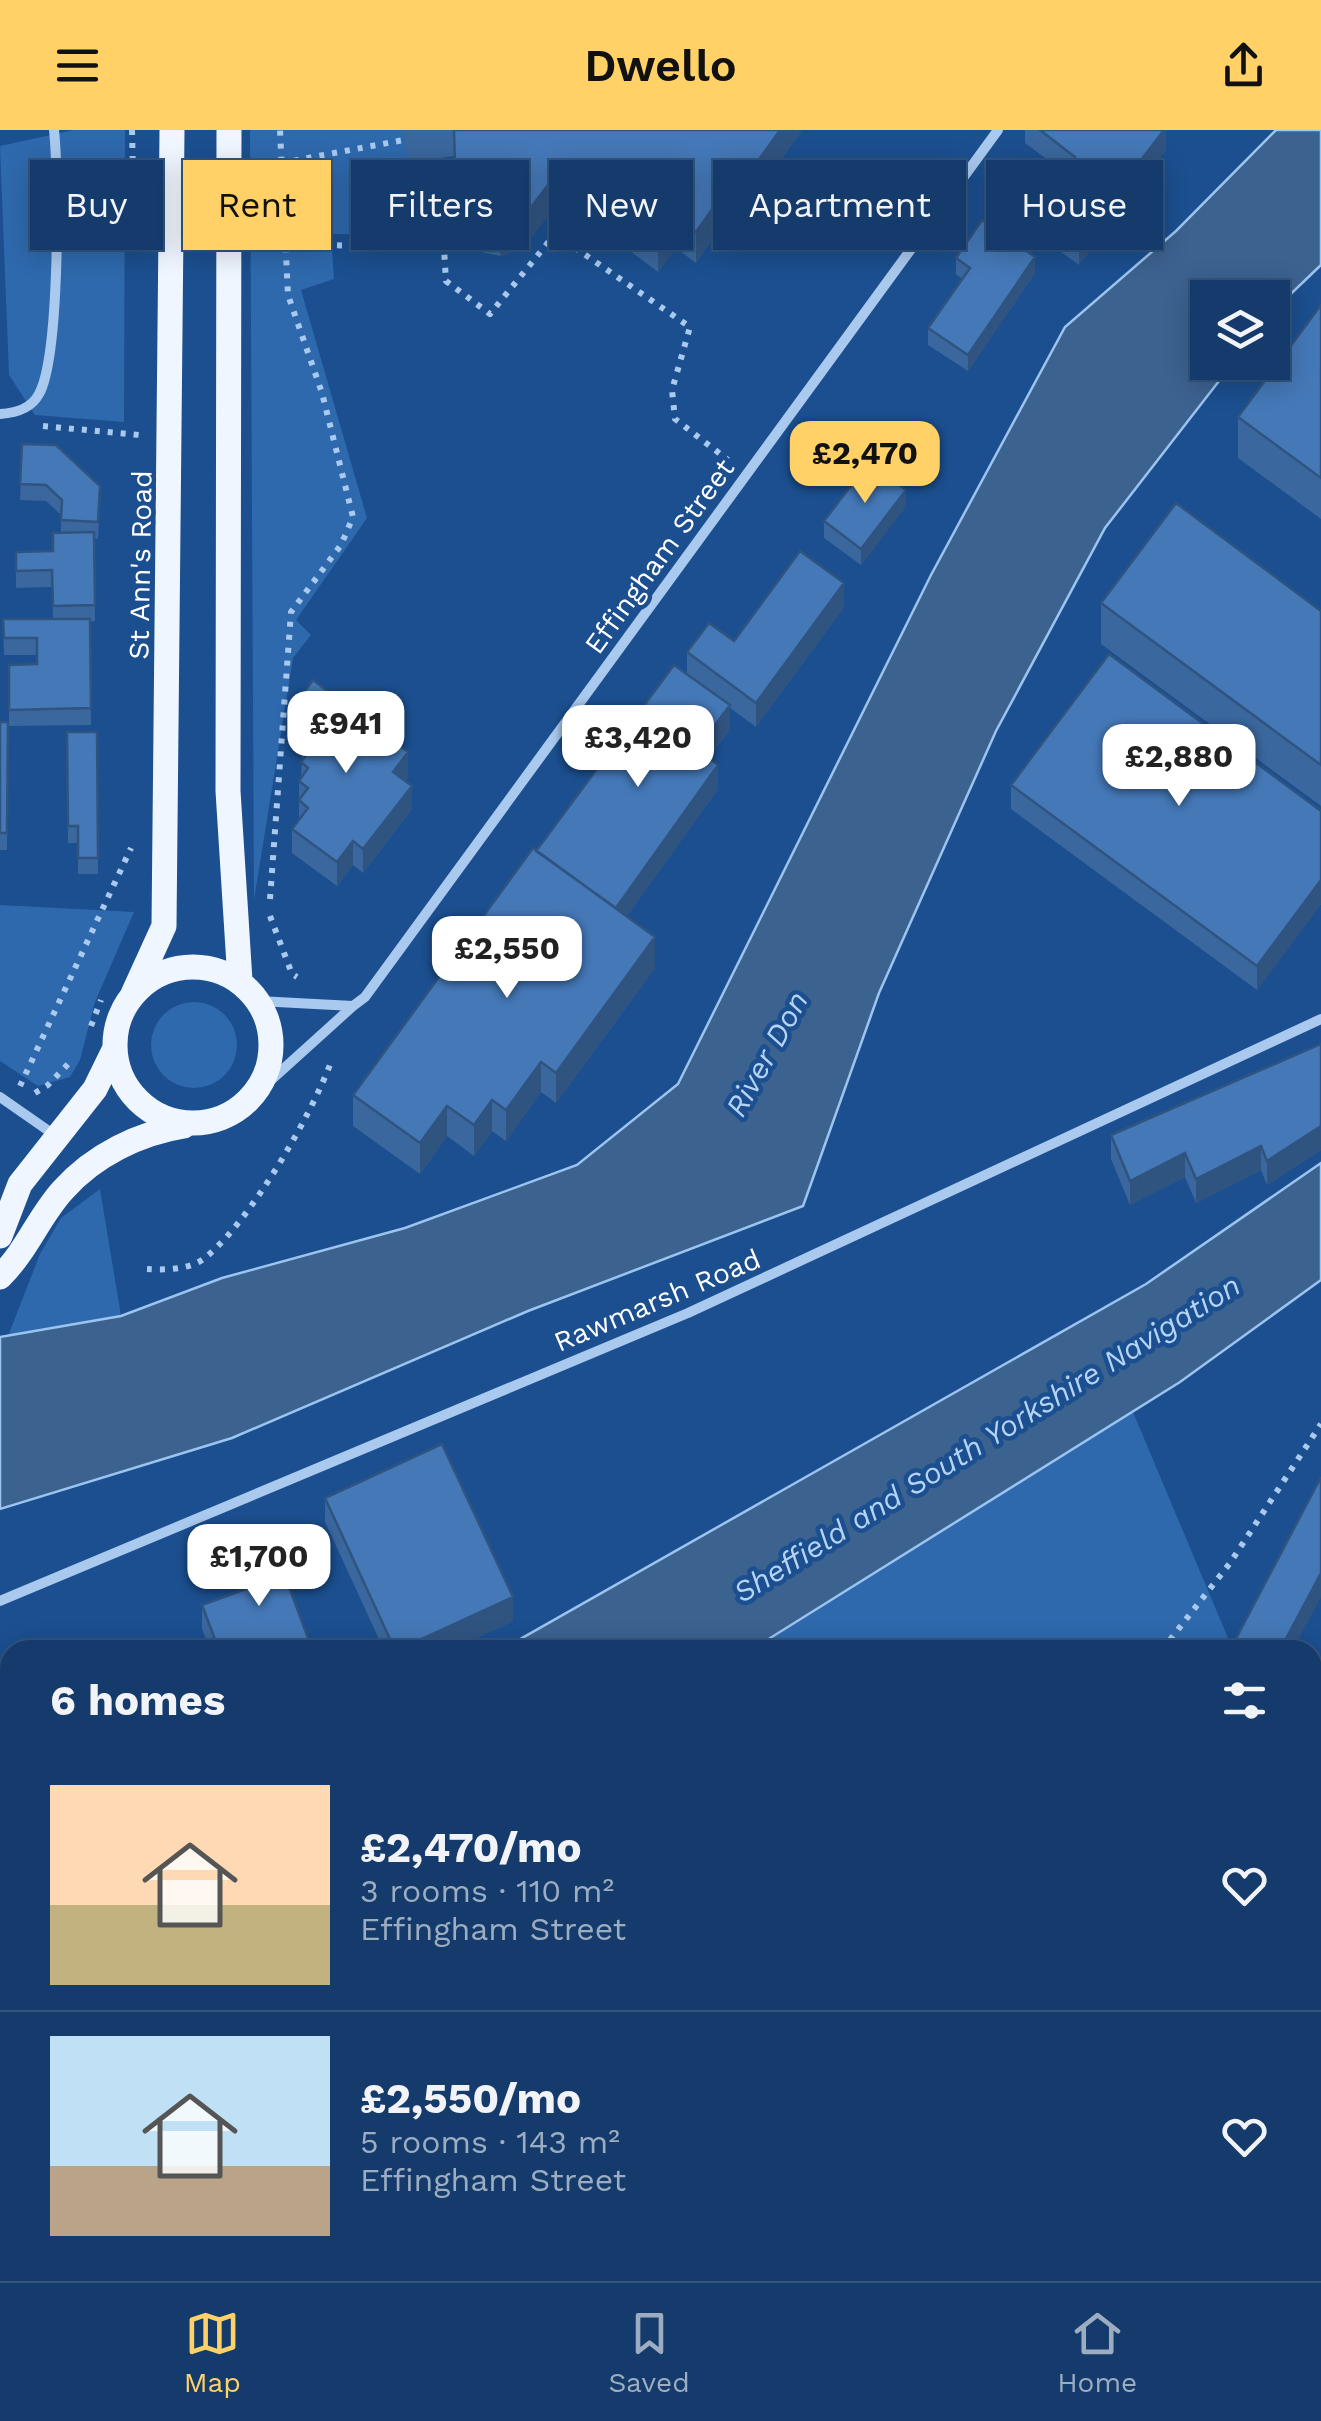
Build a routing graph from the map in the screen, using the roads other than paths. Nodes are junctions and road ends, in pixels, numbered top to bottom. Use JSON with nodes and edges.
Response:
{"nodes":[{"id":1,"x":54,"y":130,"type":"edge"},
{"id":2,"x":172,"y":130,"type":"edge"},
{"id":3,"x":229,"y":130,"type":"edge"},
{"id":4,"x":998,"y":130,"type":"edge"},
{"id":5,"x":6,"y":414,"type":"edge"},
{"id":6,"x":240,"y":981,"type":"junction"},
{"id":7,"x":133,"y":994,"type":"junction"},
{"id":8,"x":258,"y":1001,"type":"junction"},
{"id":9,"x":352,"y":1006,"type":"junction"},
{"id":10,"x":1321,"y":1018,"type":"edge"},
{"id":11,"x":115,"y":1048,"type":"junction"},
{"id":12,"x":0,"y":1098,"type":"edge"},
{"id":13,"x":248,"y":1101,"type":"junction"},
{"id":14,"x":219,"y":1120,"type":"junction"},
{"id":15,"x":56,"y":1136,"type":"junction"},
{"id":16,"x":0,"y":1236,"type":"edge"},
{"id":17,"x":0,"y":1277,"type":"edge"},
{"id":18,"x":0,"y":1601,"type":"edge"}],
"edges":[{"from":1,"to":5,"type":"street"},
{"from":2,"to":7,"type":"main road","name":"St Ann's Road"},
{"from":3,"to":6,"type":"main road"},
{"from":4,"to":9,"type":"street","name":"Effingham Street"},
{"from":6,"to":7,"type":"main road"},
{"from":6,"to":8,"type":"main road"},
{"from":7,"to":11,"type":"main road","name":"St Ann's Road"},
{"from":8,"to":9,"type":"street"},
{"from":8,"to":13,"type":"main road"},
{"from":9,"to":13,"type":"street","name":"Effingham Street"},
{"from":10,"to":18,"type":"street","name":"Rawmarsh Road"},
{"from":11,"to":14,"type":"main road"},
{"from":11,"to":15,"type":"main road","name":"St Ann's Road"},
{"from":12,"to":15,"type":"street"},
{"from":13,"to":14,"type":"main road"},
{"from":14,"to":17,"type":"main road"},
{"from":15,"to":16,"type":"main road","name":"St Ann's Road"}]}
